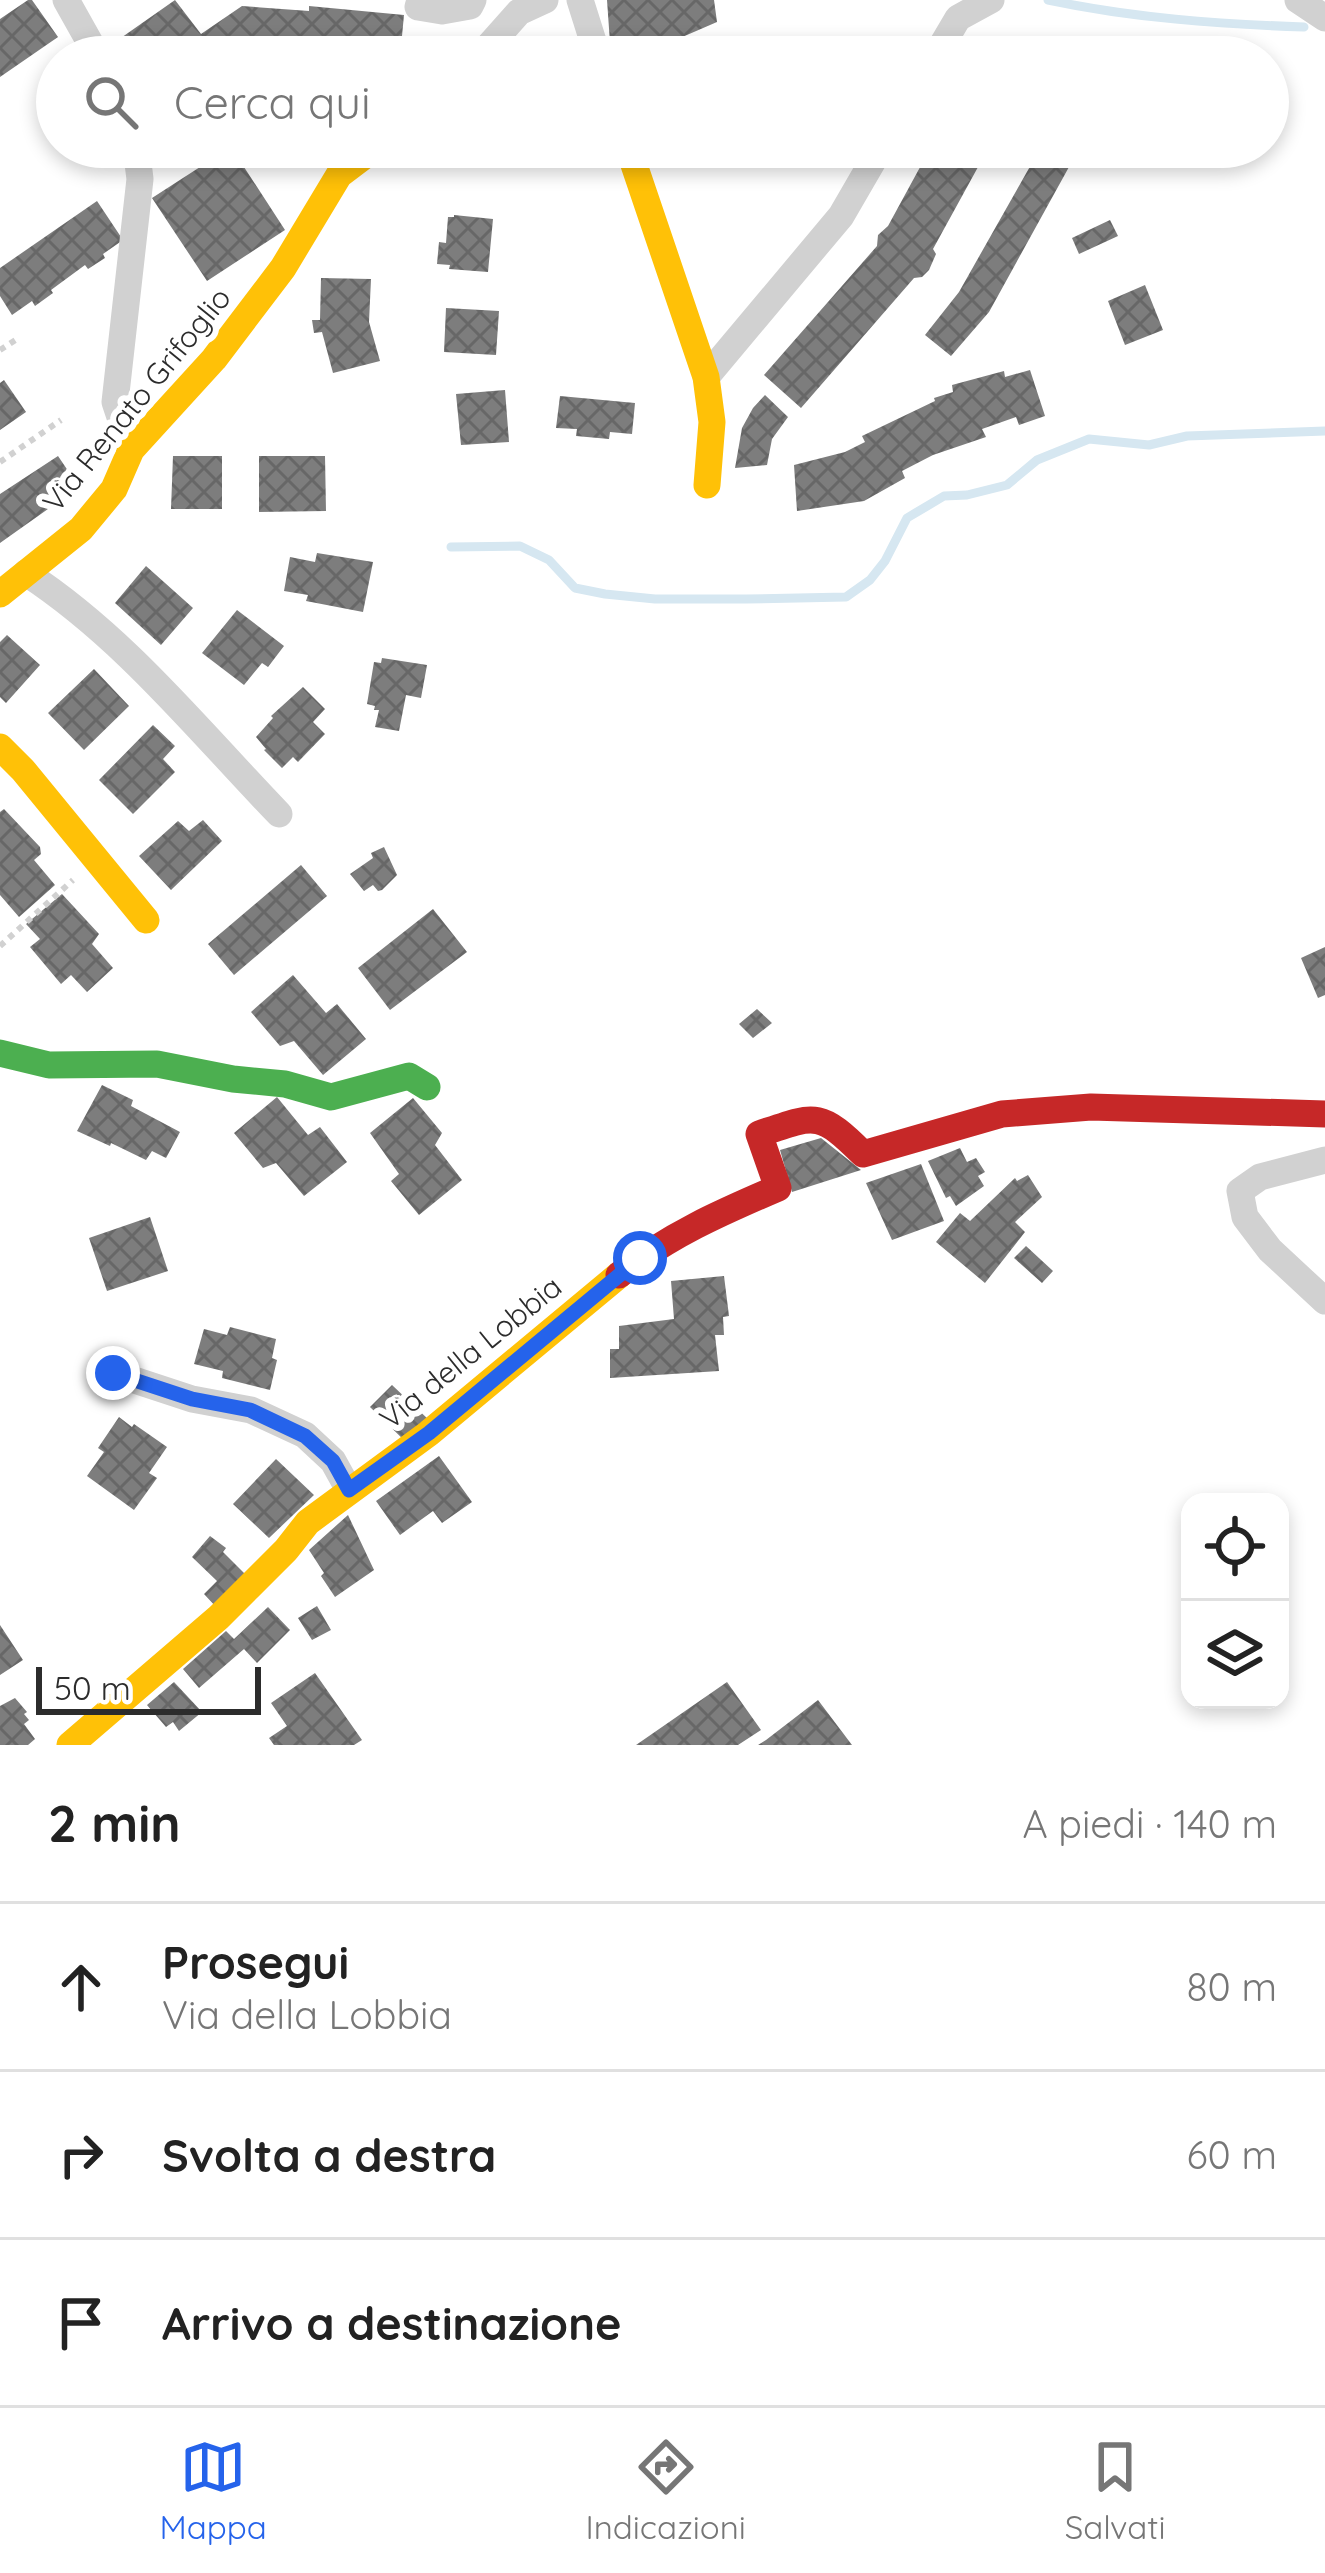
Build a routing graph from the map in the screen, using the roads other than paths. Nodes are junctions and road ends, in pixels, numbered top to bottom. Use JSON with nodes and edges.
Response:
{"nodes":[{"id":1,"x":66,"y":0,"type":"edge"},
{"id":2,"x":420,"y":0,"type":"edge"},
{"id":3,"x":472,"y":0,"type":"edge"},
{"id":4,"x":991,"y":0,"type":"edge"},
{"id":5,"x":1298,"y":0,"type":"edge"},
{"id":6,"x":574,"y":2,"type":"edge"},
{"id":7,"x":529,"y":4,"type":"edge"},
{"id":8,"x":1325,"y":18,"type":"edge"},
{"id":9,"x":86,"y":36,"type":"edge"},
{"id":10,"x":499,"y":36,"type":"edge"},
{"id":11,"x":589,"y":36,"type":"edge"},
{"id":12,"x":947,"y":36,"type":"edge"},
{"id":13,"x":139,"y":168,"type":"edge"},
{"id":14,"x":348,"y":168,"type":"edge"},
{"id":15,"x":635,"y":168,"type":"edge"},
{"id":16,"x":869,"y":168,"type":"edge"},
{"id":17,"x":706,"y":377,"type":"junction"},
{"id":18,"x":130,"y":450,"type":"junction"},
{"id":19,"x":707,"y":485,"type":"dead end"},
{"id":20,"x":26,"y":573,"type":"junction"},
{"id":21,"x":0,"y":594,"type":"edge"},
{"id":22,"x":0,"y":747,"type":"edge"},
{"id":23,"x":279,"y":814,"type":"dead end"},
{"id":24,"x":146,"y":920,"type":"dead end"},
{"id":25,"x":0,"y":1053,"type":"edge"},
{"id":26,"x":427,"y":1087,"type":"dead end"},
{"id":27,"x":1325,"y":1114,"type":"edge"},
{"id":28,"x":1325,"y":1160,"type":"edge"},
{"id":29,"x":1325,"y":1301,"type":"edge"},
{"id":30,"x":113,"y":1373,"type":"dead end"},
{"id":31,"x":349,"y":1490,"type":"junction"},
{"id":32,"x":70,"y":1745,"type":"edge"}],
"edges":[{"from":1,"to":9,"type":"street"},
{"from":2,"to":3,"type":"street"},
{"from":4,"to":12,"type":"street"},
{"from":5,"to":8,"type":"street"},
{"from":6,"to":11,"type":"street"},
{"from":7,"to":10,"type":"street"},
{"from":13,"to":18,"type":"street"},
{"from":14,"to":18,"type":"street","name":"Via Renato Grifoglio"},
{"from":15,"to":17,"type":"street"},
{"from":16,"to":17,"type":"street"},
{"from":17,"to":19,"type":"street"},
{"from":18,"to":20,"type":"street","name":"Via Renato Grifoglio"},
{"from":20,"to":21,"type":"street","name":"Via Renato Grifoglio"},
{"from":20,"to":23,"type":"street"},
{"from":22,"to":24,"type":"street"},
{"from":25,"to":26,"type":"street"},
{"from":27,"to":31,"type":"street","name":"Via della Lobbia"},
{"from":28,"to":29,"type":"street"},
{"from":30,"to":31,"type":"street"},
{"from":31,"to":32,"type":"street","name":"Via della Lobbia"}]}
